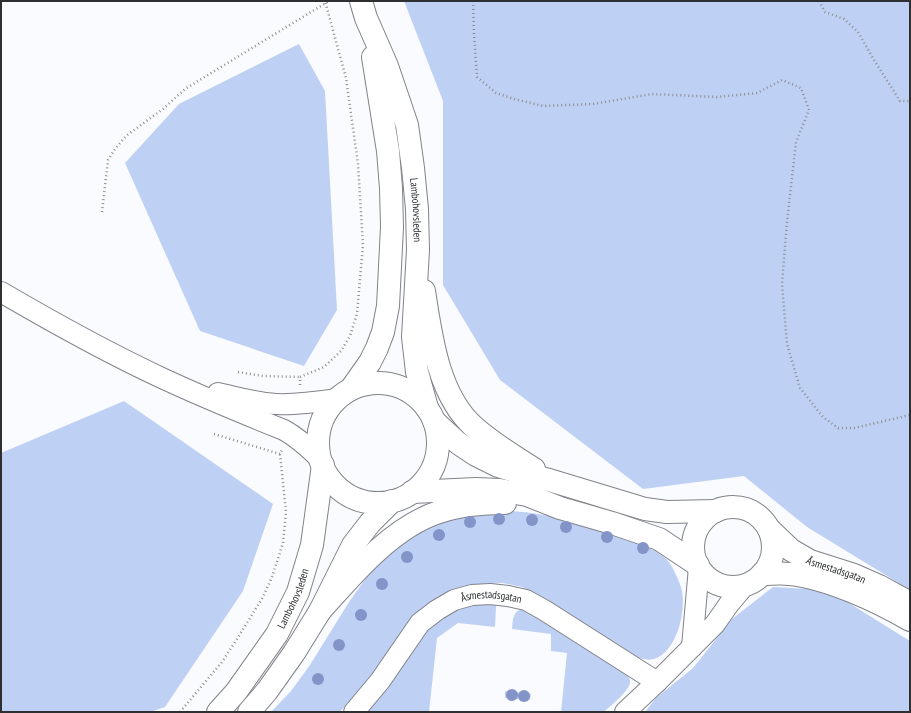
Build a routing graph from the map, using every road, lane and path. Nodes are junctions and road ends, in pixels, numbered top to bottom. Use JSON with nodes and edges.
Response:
{"nodes":[{"id":1,"x":473,"y":1,"type":"edge"},
{"id":2,"x":819,"y":1,"type":"edge"},
{"id":3,"x":326,"y":2,"type":"edge"},
{"id":4,"x":363,"y":9,"type":"edge"},
{"id":5,"x":910,"y":101,"type":"edge"},
{"id":6,"x":102,"y":212,"type":"dead end"},
{"id":7,"x":418,"y":250,"type":"junction"},
{"id":8,"x":1,"y":292,"type":"edge"},
{"id":9,"x":238,"y":372,"type":"dead end"},
{"id":10,"x":300,"y":377,"type":"junction"},
{"id":11,"x":163,"y":379,"type":"junction"},
{"id":12,"x":344,"y":394,"type":"junction"},
{"id":13,"x":301,"y":404,"type":"junction"},
{"id":14,"x":431,"y":415,"type":"junction"},
{"id":15,"x":910,"y":415,"type":"edge"},
{"id":16,"x":214,"y":434,"type":"dead end"},
{"id":17,"x":291,"y":434,"type":"junction"},
{"id":18,"x":280,"y":454,"type":"junction"},
{"id":19,"x":321,"y":462,"type":"junction"},
{"id":20,"x":550,"y":480,"type":"junction"},
{"id":21,"x":412,"y":492,"type":"junction"},
{"id":22,"x":392,"y":502,"type":"junction"},
{"id":23,"x":560,"y":508,"type":"junction"},
{"id":24,"x":716,"y":511,"type":"junction"},
{"id":25,"x":769,"y":529,"type":"junction"},
{"id":26,"x":698,"y":566,"type":"junction"},
{"id":27,"x":754,"y":580,"type":"junction"},
{"id":28,"x":910,"y":603,"type":"edge"},
{"id":29,"x":320,"y":611,"type":"junction"},
{"id":30,"x":910,"y":620,"type":"edge"},
{"id":31,"x":692,"y":647,"type":"junction"},
{"id":32,"x":657,"y":682,"type":"junction"},
{"id":33,"x":180,"y":712,"type":"edge"},
{"id":34,"x":218,"y":712,"type":"edge"},
{"id":35,"x":249,"y":712,"type":"edge"},
{"id":36,"x":354,"y":712,"type":"edge"},
{"id":37,"x":625,"y":712,"type":"edge"}],
"edges":[{"from":1,"to":15,"type":"path"},
{"from":2,"to":5,"type":"path"},
{"from":3,"to":6,"type":"path"},
{"from":3,"to":10,"type":"path"},
{"from":4,"to":7,"type":"street","name":"Lambohovsleden"},
{"from":4,"to":12,"type":"street","name":"Lambohovsleden"},
{"from":7,"to":14,"type":"street","name":"Lambohovsleden"},
{"from":7,"to":20,"type":"street"},
{"from":8,"to":11,"type":"street"},
{"from":9,"to":10,"type":"path"},
{"from":10,"to":13,"type":"path"},
{"from":11,"to":13,"type":"street"},
{"from":11,"to":17,"type":"street"},
{"from":12,"to":13,"type":"street"},
{"from":12,"to":14,"type":"street"},
{"from":12,"to":19,"type":"street"},
{"from":14,"to":20,"type":"street"},
{"from":14,"to":21,"type":"street"},
{"from":16,"to":18,"type":"path"},
{"from":17,"to":18,"type":"path"},
{"from":17,"to":19,"type":"street"},
{"from":18,"to":33,"type":"path"},
{"from":19,"to":22,"type":"street"},
{"from":19,"to":34,"type":"street","name":"Lambohovsleden"},
{"from":20,"to":24,"type":"street"},
{"from":21,"to":22,"type":"street"},
{"from":21,"to":23,"type":"street"},
{"from":22,"to":29,"type":"street"},
{"from":23,"to":26,"type":"street"},
{"from":23,"to":29,"type":"street"},
{"from":24,"to":25,"type":"street"},
{"from":24,"to":26,"type":"street"},
{"from":25,"to":27,"type":"street"},
{"from":25,"to":28,"type":"street","name":"Åsmestadsgatan"},
{"from":26,"to":27,"type":"street"},
{"from":26,"to":31,"type":"street"},
{"from":27,"to":30,"type":"street","name":"Åsmestadsgatan"},
{"from":27,"to":31,"type":"street"},
{"from":29,"to":35,"type":"street"},
{"from":31,"to":32,"type":"street"},
{"from":32,"to":36,"type":"street","name":"Åsmestadsgatan"},
{"from":32,"to":37,"type":"street"}]}
